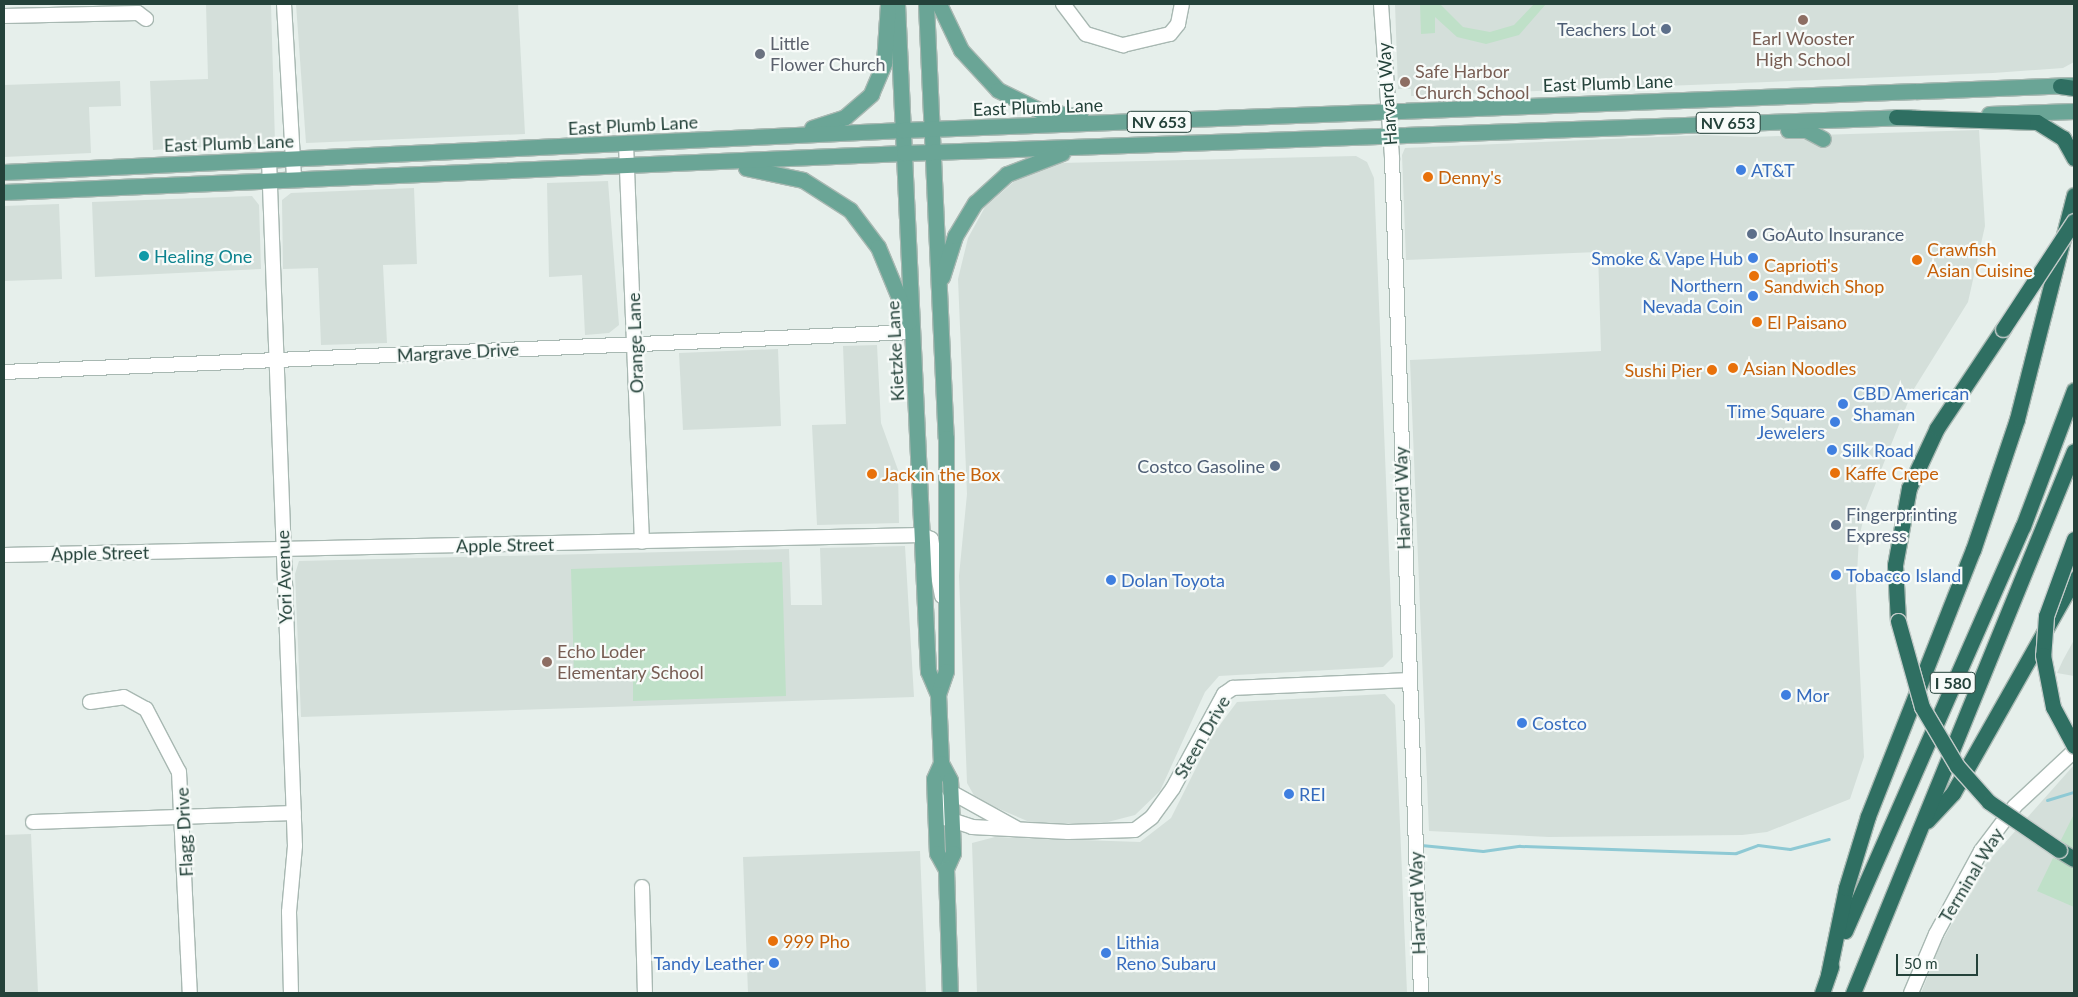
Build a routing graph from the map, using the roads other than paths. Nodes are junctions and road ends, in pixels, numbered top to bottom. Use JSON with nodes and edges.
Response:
{"nodes":[{"id":1,"x":284,"y":4,"type":"edge"},
{"id":2,"x":888,"y":4,"type":"edge"},
{"id":3,"x":897,"y":4,"type":"edge"},
{"id":4,"x":926,"y":4,"type":"edge"},
{"id":5,"x":939,"y":4,"type":"edge"},
{"id":6,"x":1063,"y":4,"type":"edge"},
{"id":7,"x":1182,"y":4,"type":"edge"},
{"id":8,"x":1381,"y":4,"type":"edge"},
{"id":9,"x":4,"y":16,"type":"edge"},
{"id":10,"x":146,"y":19,"type":"dead end"},
{"id":11,"x":2069,"y":86,"type":"edge"},
{"id":12,"x":2034,"y":87,"type":"junction"},
{"id":13,"x":1387,"y":111,"type":"junction"},
{"id":14,"x":2072,"y":111,"type":"edge"},
{"id":15,"x":1896,"y":117,"type":"junction"},
{"id":16,"x":1826,"y":119,"type":"junction"},
{"id":17,"x":1184,"y":122,"type":"junction"},
{"id":18,"x":1722,"y":123,"type":"junction"},
{"id":19,"x":903,"y":130,"type":"junction"},
{"id":20,"x":931,"y":130,"type":"junction"},
{"id":21,"x":1390,"y":134,"type":"junction"},
{"id":22,"x":739,"y":138,"type":"junction"},
{"id":23,"x":1823,"y":139,"type":"dead end"},
{"id":24,"x":626,"y":144,"type":"junction"},
{"id":25,"x":1090,"y":147,"type":"junction"},
{"id":26,"x":932,"y":152,"type":"junction"},
{"id":27,"x":904,"y":153,"type":"junction"},
{"id":28,"x":2074,"y":158,"type":"edge"},
{"id":29,"x":292,"y":159,"type":"junction"},
{"id":30,"x":269,"y":160,"type":"junction"},
{"id":31,"x":680,"y":163,"type":"junction"},
{"id":32,"x":627,"y":166,"type":"junction"},
{"id":33,"x":4,"y":172,"type":"edge"},
{"id":34,"x":294,"y":179,"type":"junction"},
{"id":35,"x":270,"y":181,"type":"junction"},
{"id":36,"x":4,"y":192,"type":"edge"},
{"id":37,"x":2074,"y":194,"type":"edge"},
{"id":38,"x":2074,"y":221,"type":"edge"},
{"id":39,"x":938,"y":292,"type":"junction"},
{"id":40,"x":913,"y":332,"type":"junction"},
{"id":41,"x":635,"y":344,"type":"junction"},
{"id":42,"x":279,"y":360,"type":"junction"},
{"id":43,"x":4,"y":372,"type":"edge"},
{"id":44,"x":2074,"y":390,"type":"edge"},
{"id":45,"x":2074,"y":451,"type":"edge"},
{"id":46,"x":922,"y":535,"type":"junction"},
{"id":47,"x":2074,"y":539,"type":"edge"},
{"id":48,"x":642,"y":542,"type":"junction"},
{"id":49,"x":283,"y":549,"type":"junction"},
{"id":50,"x":4,"y":555,"type":"edge"},
{"id":51,"x":2074,"y":579,"type":"edge"},
{"id":52,"x":945,"y":611,"type":"junction"},
{"id":53,"x":1409,"y":680,"type":"junction"},
{"id":54,"x":938,"y":694,"type":"junction"},
{"id":55,"x":90,"y":702,"type":"dead end"},
{"id":56,"x":2074,"y":746,"type":"edge"},
{"id":57,"x":2074,"y":751,"type":"edge"},
{"id":58,"x":941,"y":763,"type":"junction"},
{"id":59,"x":935,"y":792,"type":"junction"},
{"id":60,"x":951,"y":792,"type":"junction"},
{"id":61,"x":294,"y":813,"type":"junction"},
{"id":62,"x":184,"y":817,"type":"junction"},
{"id":63,"x":34,"y":822,"type":"dead end"},
{"id":64,"x":952,"y":823,"type":"junction"},
{"id":65,"x":1016,"y":828,"type":"junction"},
{"id":66,"x":1920,"y":830,"type":"junction"},
{"id":67,"x":2074,"y":858,"type":"edge"},
{"id":68,"x":946,"y":870,"type":"junction"},
{"id":69,"x":642,"y":887,"type":"dead end"},
{"id":70,"x":1828,"y":975,"type":"junction"},
{"id":71,"x":190,"y":993,"type":"edge"},
{"id":72,"x":291,"y":993,"type":"edge"},
{"id":73,"x":645,"y":993,"type":"edge"},
{"id":74,"x":950,"y":993,"type":"edge"},
{"id":75,"x":1421,"y":993,"type":"edge"},
{"id":76,"x":1822,"y":993,"type":"edge"},
{"id":77,"x":1853,"y":993,"type":"edge"},
{"id":78,"x":1911,"y":993,"type":"edge"}],
"edges":[{"from":1,"to":29,"type":"street"},
{"from":2,"to":22,"type":"main road"},
{"from":3,"to":19,"type":"main road","name":"Kietzke Lane"},
{"from":4,"to":20,"type":"main road","name":"Kietzke Lane"},
{"from":5,"to":17,"type":"main road"},
{"from":6,"to":7,"type":"street"},
{"from":8,"to":13,"type":"street","name":"Harvard Way"},
{"from":9,"to":10,"type":"street"},
{"from":11,"to":12,"type":"main road","name":"East Plumb Lane","number":"NV 653"},
{"from":12,"to":13,"type":"main road","name":"East Plumb Lane","number":"NV 653"},
{"from":12,"to":16,"type":"main road"},
{"from":13,"to":17,"type":"main road","name":"East Plumb Lane","number":"NV 653"},
{"from":13,"to":21,"type":"street","name":"Harvard Way"},
{"from":14,"to":15,"type":"main road","number":"NV 653"},
{"from":15,"to":16,"type":"main road","number":"NV 653"},
{"from":15,"to":28,"type":"highway"},
{"from":16,"to":18,"type":"main road","number":"NV 653"},
{"from":17,"to":20,"type":"main road","name":"East Plumb Lane","number":"NV 653"},
{"from":18,"to":21,"type":"main road","number":"NV 653"},
{"from":18,"to":23,"type":"main road"},
{"from":19,"to":20,"type":"main road","name":"East Plumb Lane","number":"NV 653"},
{"from":19,"to":22,"type":"main road","name":"East Plumb Lane"},
{"from":19,"to":27,"type":"main road","name":"Kietzke Lane"},
{"from":20,"to":26,"type":"main road","name":"Kietzke Lane"},
{"from":21,"to":25,"type":"main road","number":"NV 653"},
{"from":21,"to":53,"type":"street","name":"Harvard Way"},
{"from":22,"to":24,"type":"main road","name":"East Plumb Lane"},
{"from":24,"to":29,"type":"main road","name":"East Plumb Lane"},
{"from":24,"to":32,"type":"street","name":"Orange Lane"},
{"from":25,"to":26,"type":"main road","number":"NV 653"},
{"from":25,"to":39,"type":"main road"},
{"from":26,"to":27,"type":"main road","number":"NV 653"},
{"from":26,"to":39,"type":"main road","name":"Kietzke Lane"},
{"from":27,"to":31,"type":"main road"},
{"from":27,"to":40,"type":"main road","name":"Kietzke Lane"},
{"from":29,"to":30,"type":"main road","name":"East Plumb Lane"},
{"from":29,"to":34,"type":"street"},
{"from":30,"to":33,"type":"main road","name":"East Plumb Lane"},
{"from":30,"to":35,"type":"street","name":"Yori Avenue"},
{"from":31,"to":32,"type":"main road"},
{"from":31,"to":40,"type":"main road"},
{"from":32,"to":34,"type":"main road"},
{"from":32,"to":41,"type":"street","name":"Orange Lane"},
{"from":34,"to":35,"type":"main road"},
{"from":35,"to":36,"type":"main road"},
{"from":35,"to":42,"type":"street","name":"Yori Avenue"},
{"from":37,"to":70,"type":"highway"},
{"from":38,"to":67,"type":"highway","bridge":true},
{"from":39,"to":52,"type":"main road","name":"Kietzke Lane"},
{"from":40,"to":41,"type":"street","name":"Margrave Drive"},
{"from":40,"to":46,"type":"main road","name":"Kietzke Lane"},
{"from":41,"to":42,"type":"street","name":"Margrave Drive"},
{"from":41,"to":48,"type":"street","name":"Orange Lane"},
{"from":42,"to":43,"type":"street","name":"Margrave Drive"},
{"from":42,"to":49,"type":"street","name":"Yori Avenue"},
{"from":44,"to":70,"type":"highway","number":"I 580"},
{"from":45,"to":66,"type":"highway","number":"I 580"},
{"from":46,"to":48,"type":"street","name":"Apple Street"},
{"from":46,"to":52,"type":"street"},
{"from":46,"to":54,"type":"main road","name":"Kietzke Lane"},
{"from":47,"to":56,"type":"highway","bridge":true},
{"from":48,"to":49,"type":"street","name":"Apple Street"},
{"from":49,"to":50,"type":"street","name":"Apple Street"},
{"from":49,"to":61,"type":"street","name":"Yori Avenue"},
{"from":51,"to":66,"type":"highway"},
{"from":52,"to":54,"type":"main road","name":"Kietzke Lane"},
{"from":53,"to":65,"type":"street","name":"Steen Drive"},
{"from":53,"to":75,"type":"street","name":"Harvard Way"},
{"from":54,"to":58,"type":"main road","name":"Kietzke Lane"},
{"from":55,"to":62,"type":"street","name":"Flagg Drive"},
{"from":57,"to":78,"type":"street","name":"Terminal Way"},
{"from":58,"to":59,"type":"main road","name":"Kietzke Lane"},
{"from":58,"to":60,"type":"main road","name":"Kietzke Lane"},
{"from":59,"to":64,"type":"street"},
{"from":59,"to":68,"type":"main road","name":"Kietzke Lane"},
{"from":60,"to":64,"type":"main road","name":"Kietzke Lane"},
{"from":60,"to":65,"type":"street","name":"Steen Drive"},
{"from":61,"to":62,"type":"street"},
{"from":61,"to":72,"type":"street","name":"Yori Avenue"},
{"from":62,"to":63,"type":"street"},
{"from":62,"to":71,"type":"street","name":"Flagg Drive"},
{"from":64,"to":65,"type":"street","name":"Steen Drive"},
{"from":64,"to":68,"type":"main road","name":"Kietzke Lane"},
{"from":66,"to":77,"type":"highway","number":"I 580"},
{"from":68,"to":74,"type":"main road","name":"Kietzke Lane"},
{"from":69,"to":73,"type":"street"},
{"from":70,"to":76,"type":"highway","number":"I 580"}]}
